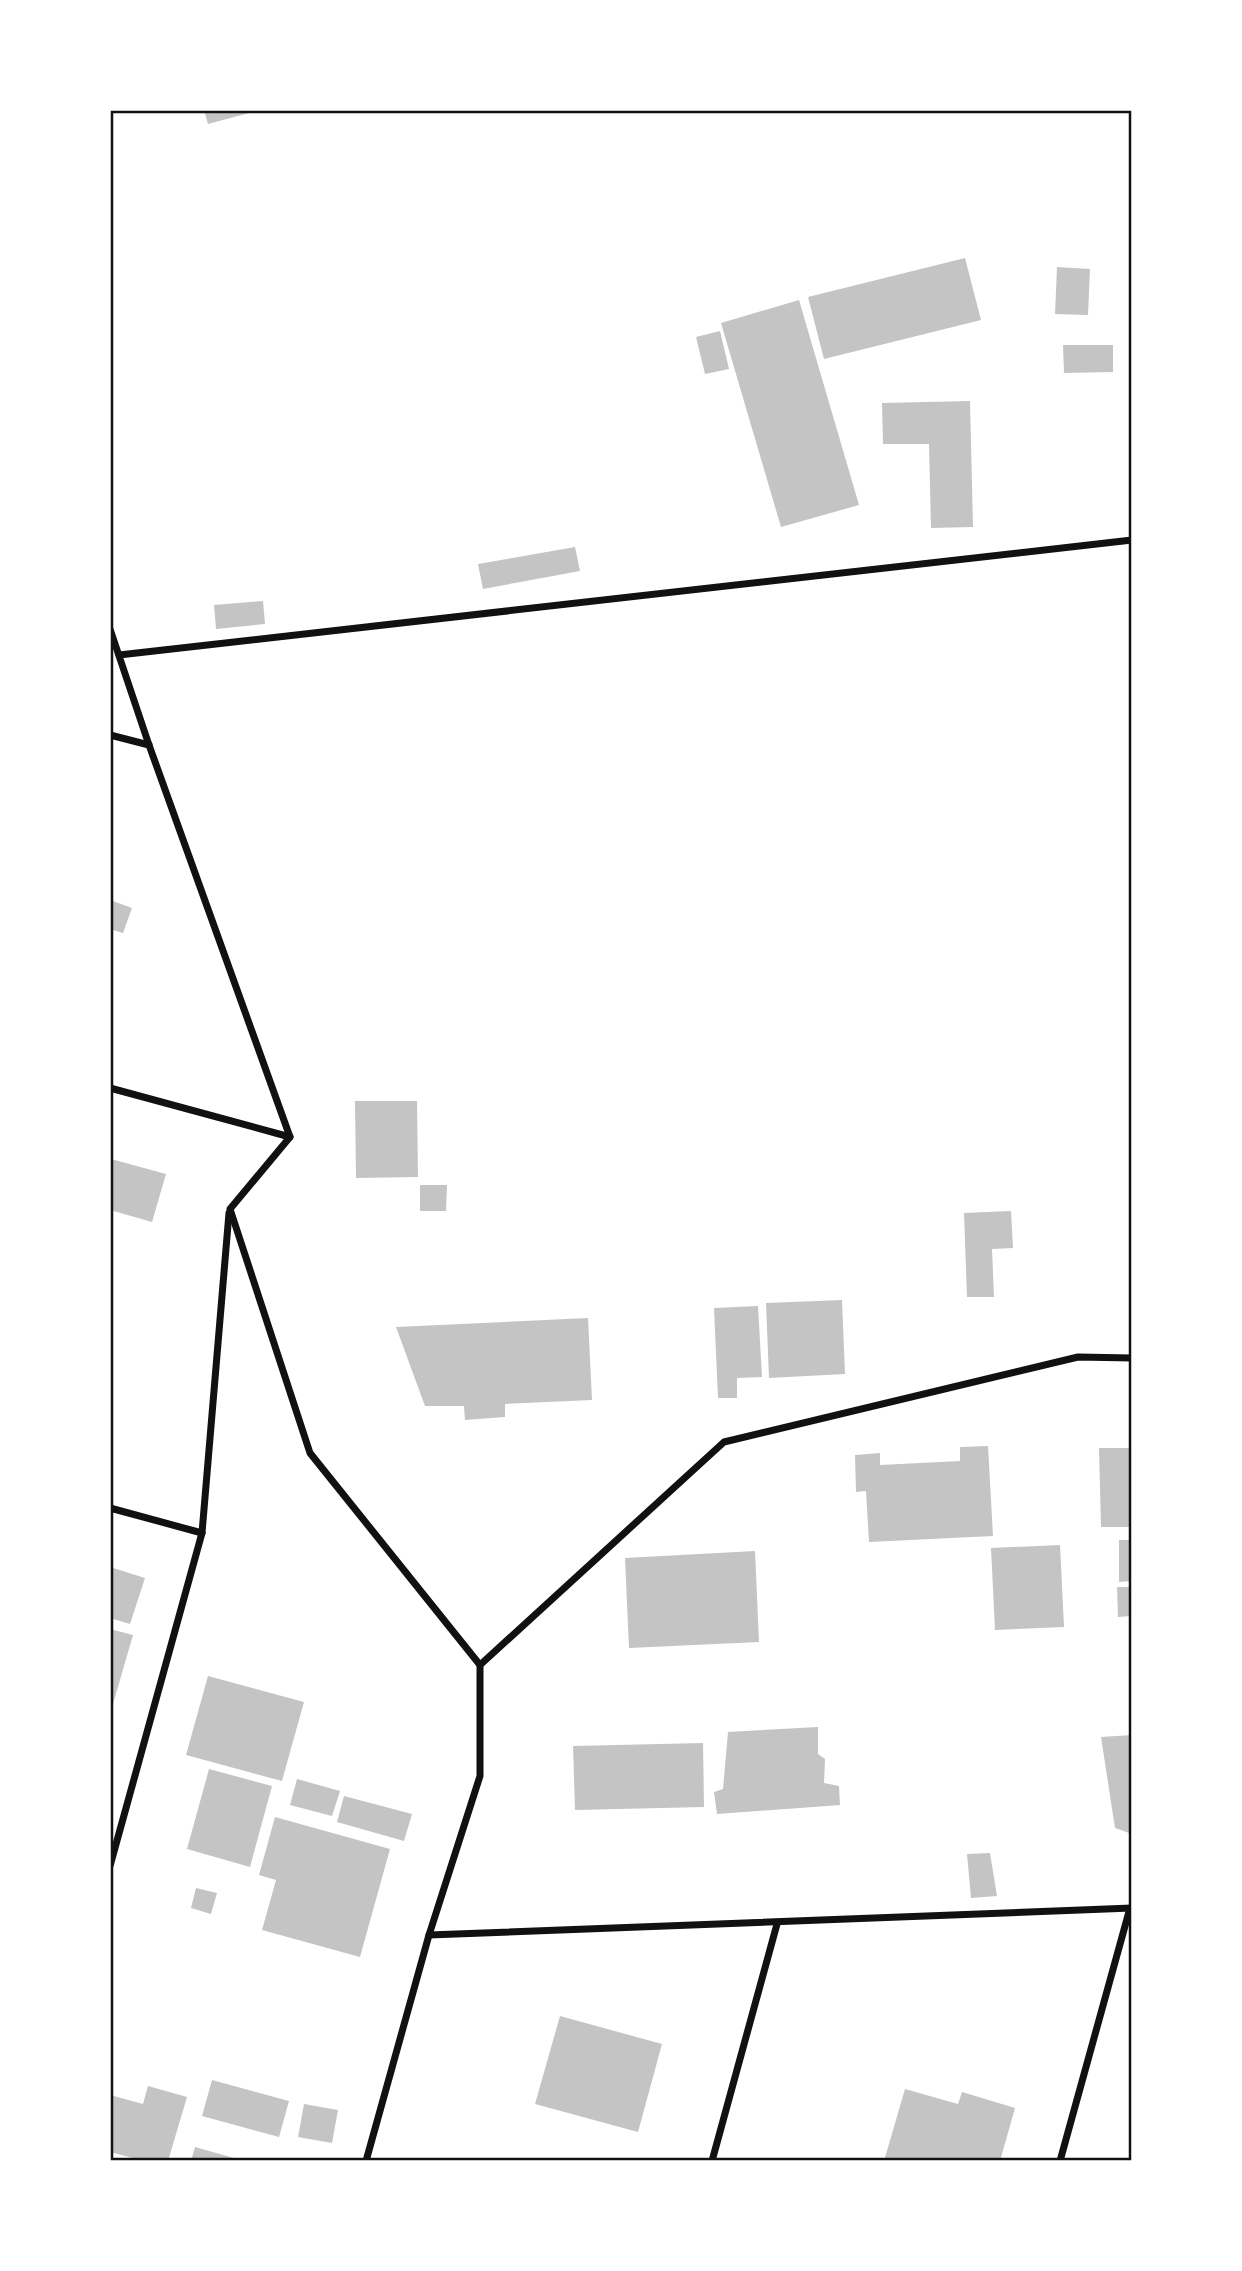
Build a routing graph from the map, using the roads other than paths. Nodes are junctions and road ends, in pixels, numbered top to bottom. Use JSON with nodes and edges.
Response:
{"nodes":[{"id":1,"x":1132,"y":540,"type":"edge"},
{"id":2,"x":110,"y":629,"type":"edge"},
{"id":3,"x":119,"y":654,"type":"junction"},
{"id":4,"x":110,"y":735,"type":"edge"},
{"id":5,"x":149,"y":745,"type":"junction"},
{"id":6,"x":110,"y":1088,"type":"edge"},
{"id":7,"x":290,"y":1137,"type":"junction"},
{"id":8,"x":230,"y":1209,"type":"junction"},
{"id":9,"x":1132,"y":1358,"type":"edge"},
{"id":10,"x":110,"y":1508,"type":"edge"},
{"id":11,"x":202,"y":1533,"type":"junction"},
{"id":12,"x":481,"y":1665,"type":"junction"},
{"id":13,"x":110,"y":1866,"type":"edge"},
{"id":14,"x":1131,"y":1908,"type":"edge"},
{"id":15,"x":777,"y":1924,"type":"junction"},
{"id":16,"x":429,"y":1935,"type":"junction"},
{"id":17,"x":366,"y":2161,"type":"edge"},
{"id":18,"x":712,"y":2161,"type":"edge"},
{"id":19,"x":1060,"y":2161,"type":"edge"}],
"edges":[{"from":1,"to":3,"type":"street"},
{"from":2,"to":3,"type":"street"},
{"from":3,"to":5,"type":"street"},
{"from":4,"to":5,"type":"street"},
{"from":5,"to":7,"type":"street"},
{"from":6,"to":7,"type":"street"},
{"from":7,"to":8,"type":"street"},
{"from":8,"to":11,"type":"street"},
{"from":8,"to":12,"type":"street"},
{"from":9,"to":12,"type":"street"},
{"from":10,"to":11,"type":"street"},
{"from":11,"to":13,"type":"street"},
{"from":12,"to":16,"type":"street"},
{"from":14,"to":15,"type":"street"},
{"from":14,"to":19,"type":"street"},
{"from":15,"to":16,"type":"street"},
{"from":15,"to":18,"type":"street"},
{"from":16,"to":17,"type":"street"}]}
